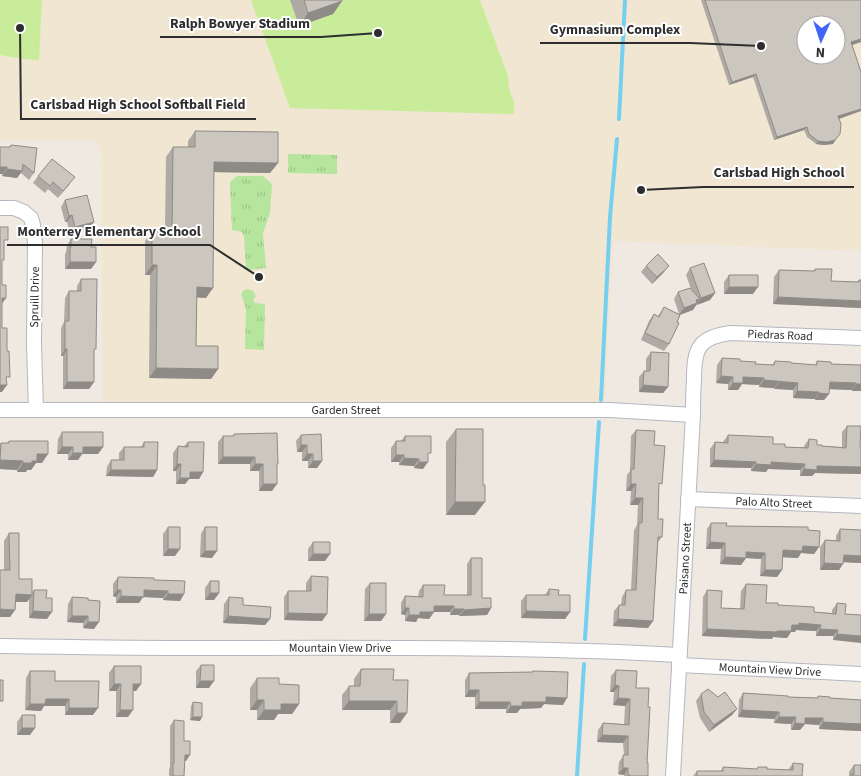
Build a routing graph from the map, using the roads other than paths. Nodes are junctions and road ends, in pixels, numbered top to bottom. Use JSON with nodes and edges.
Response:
{"nodes":[{"id":1,"x":0,"y":208,"type":"edge"},
{"id":2,"x":861,"y":338,"type":"edge"},
{"id":3,"x":702,"y":344,"type":"joint"},
{"id":4,"x":0,"y":410,"type":"edge"},
{"id":5,"x":36,"y":410,"type":"junction"},
{"id":6,"x":692,"y":415,"type":"junction"},
{"id":7,"x":688,"y":499,"type":"junction"},
{"id":8,"x":861,"y":506,"type":"edge"},
{"id":9,"x":0,"y":646,"type":"edge"},
{"id":10,"x":679,"y":660,"type":"junction"},
{"id":11,"x":861,"y":674,"type":"edge"},
{"id":12,"x":673,"y":776,"type":"edge"}],
"edges":[{"from":1,"to":5,"type":"street","name":"Spruill Drive"},
{"from":2,"to":3,"type":"street","name":"Piedras Road"},
{"from":3,"to":6,"type":"street","name":"Paisano Street"},
{"from":4,"to":5,"type":"street","name":"Garden Street"},
{"from":5,"to":6,"type":"street","name":"Garden Street"},
{"from":6,"to":7,"type":"street","name":"Paisano Street"},
{"from":7,"to":8,"type":"street","name":"Palo Alto Street"},
{"from":7,"to":10,"type":"street","name":"Paisano Street"},
{"from":9,"to":10,"type":"street","name":"Mountain View Drive"},
{"from":10,"to":11,"type":"street","name":"Mountain View Drive"},
{"from":10,"to":12,"type":"street","name":"Paisano Street"}]}
